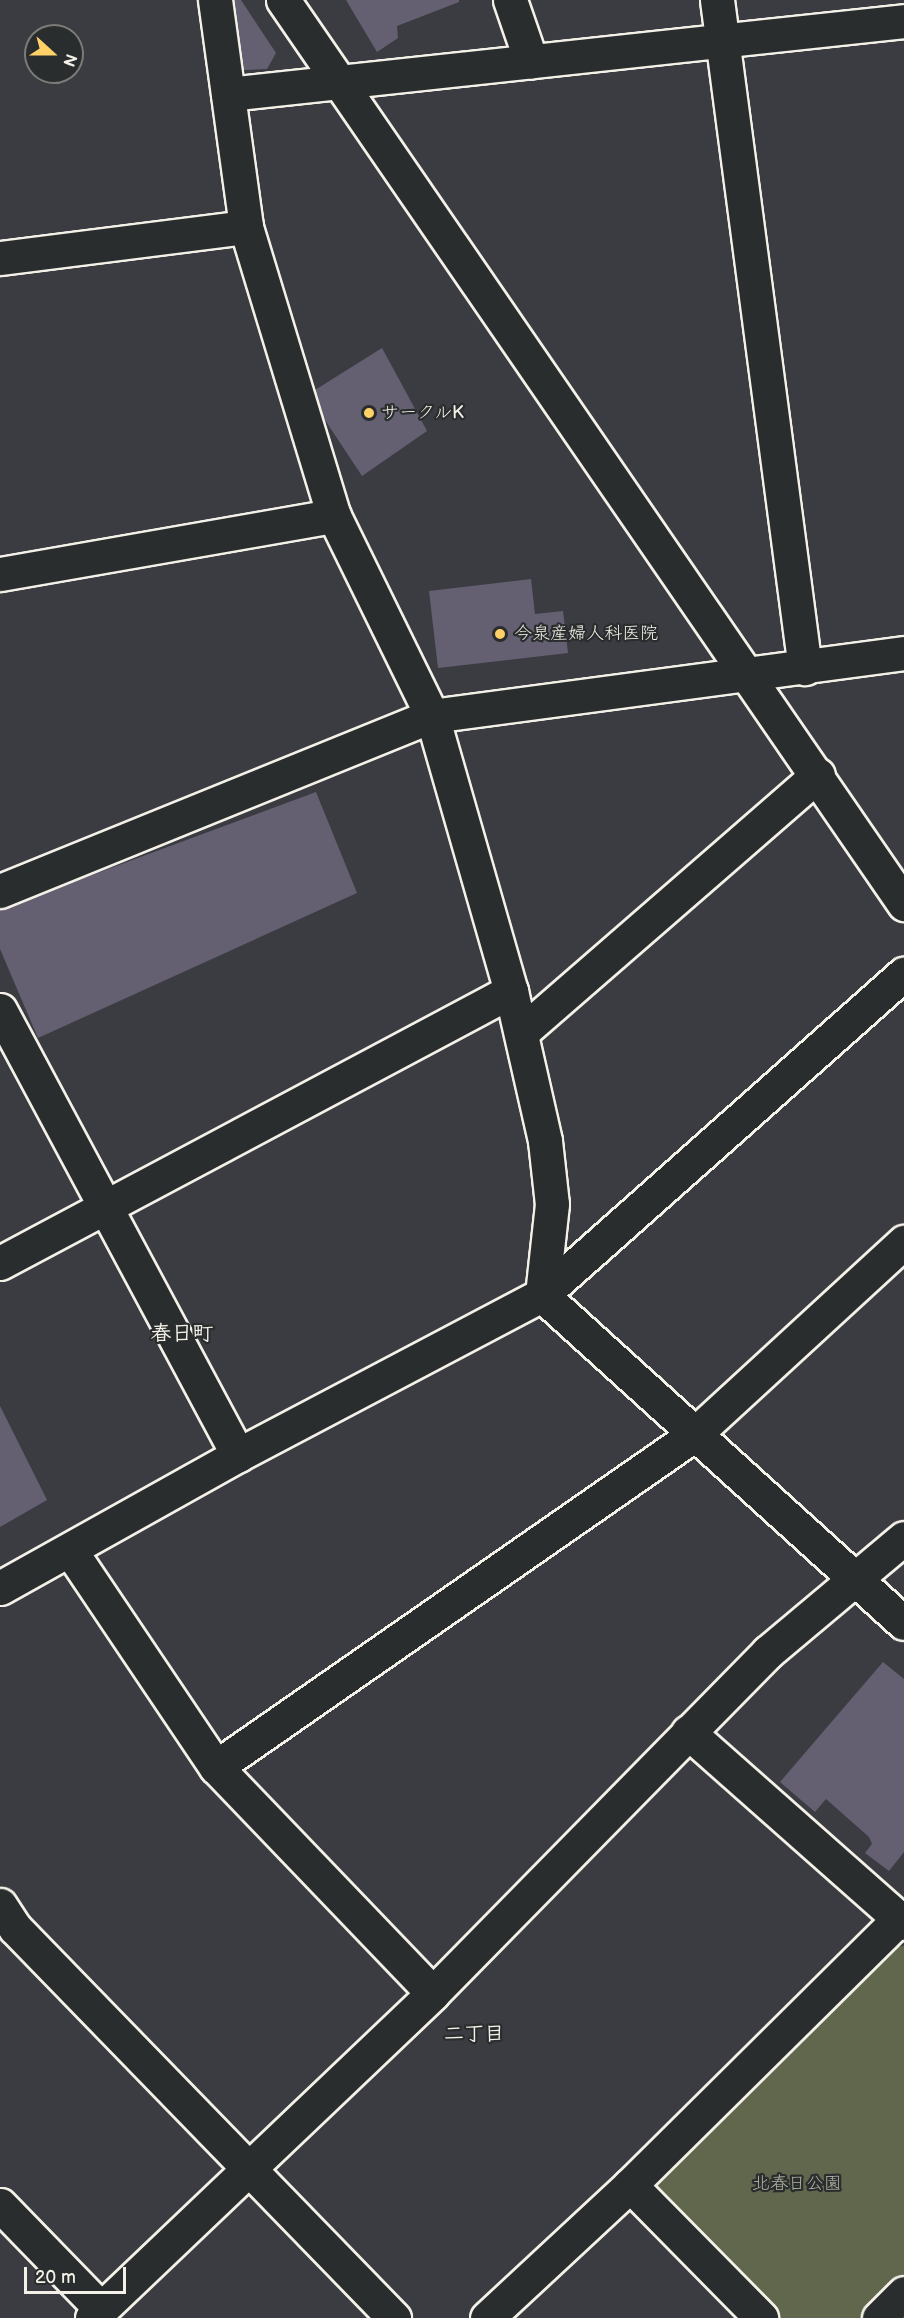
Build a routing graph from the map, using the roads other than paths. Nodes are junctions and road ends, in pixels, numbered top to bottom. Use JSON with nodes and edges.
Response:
{"nodes":[{"id":1,"x":215,"y":0,"type":"edge"},
{"id":2,"x":283,"y":0,"type":"edge"},
{"id":3,"x":510,"y":0,"type":"edge"},
{"id":4,"x":717,"y":0,"type":"edge"},
{"id":5,"x":904,"y":21,"type":"edge"},
{"id":6,"x":723,"y":40,"type":"junction"},
{"id":7,"x":531,"y":61,"type":"junction"},
{"id":8,"x":341,"y":81,"type":"junction"},
{"id":9,"x":228,"y":94,"type":"junction"},
{"id":10,"x":246,"y":227,"type":"junction"},
{"id":11,"x":0,"y":258,"type":"edge"},
{"id":12,"x":334,"y":516,"type":"junction"},
{"id":13,"x":0,"y":574,"type":"edge"},
{"id":14,"x":904,"y":653,"type":"edge"},
{"id":15,"x":805,"y":668,"type":"junction"},
{"id":16,"x":749,"y":676,"type":"junction"},
{"id":17,"x":432,"y":716,"type":"junction"},
{"id":18,"x":818,"y":775,"type":"junction"},
{"id":19,"x":0,"y":891,"type":"edge"},
{"id":20,"x":904,"y":904,"type":"edge"},
{"id":21,"x":904,"y":974,"type":"edge"},
{"id":22,"x":512,"y":991,"type":"junction"},
{"id":23,"x":0,"y":1010,"type":"edge"},
{"id":24,"x":522,"y":1032,"type":"junction"},
{"id":25,"x":105,"y":1208,"type":"junction"},
{"id":26,"x":904,"y":1242,"type":"edge"},
{"id":27,"x":0,"y":1263,"type":"edge"},
{"id":28,"x":542,"y":1295,"type":"junction"},
{"id":29,"x":695,"y":1434,"type":"junction"},
{"id":30,"x":238,"y":1455,"type":"junction"},
{"id":31,"x":904,"y":1538,"type":"edge"},
{"id":32,"x":70,"y":1550,"type":"junction"},
{"id":33,"x":855,"y":1582,"type":"junction"},
{"id":34,"x":0,"y":1588,"type":"edge"},
{"id":35,"x":904,"y":1623,"type":"edge"},
{"id":36,"x":688,"y":1732,"type":"junction"},
{"id":37,"x":216,"y":1767,"type":"junction"},
{"id":38,"x":0,"y":1905,"type":"edge"},
{"id":39,"x":902,"y":1921,"type":"edge"},
{"id":40,"x":434,"y":1993,"type":"junction"},
{"id":41,"x":248,"y":2168,"type":"junction"},
{"id":42,"x":630,"y":2185,"type":"junction"},
{"id":43,"x":0,"y":2205,"type":"edge"},
{"id":44,"x":904,"y":2293,"type":"edge"},
{"id":45,"x":97,"y":2314,"type":"edge"},
{"id":46,"x":394,"y":2318,"type":"edge"},
{"id":47,"x":487,"y":2318,"type":"edge"},
{"id":48,"x":761,"y":2318,"type":"edge"},
{"id":49,"x":879,"y":2318,"type":"edge"}],
"edges":[{"from":1,"to":9,"type":"street"},
{"from":2,"to":8,"type":"street"},
{"from":3,"to":7,"type":"street"},
{"from":4,"to":6,"type":"street"},
{"from":5,"to":6,"type":"street"},
{"from":6,"to":7,"type":"street"},
{"from":6,"to":15,"type":"street"},
{"from":7,"to":8,"type":"street"},
{"from":8,"to":9,"type":"street"},
{"from":8,"to":16,"type":"street"},
{"from":9,"to":10,"type":"street"},
{"from":10,"to":11,"type":"street"},
{"from":10,"to":12,"type":"street"},
{"from":12,"to":13,"type":"street"},
{"from":12,"to":17,"type":"street"},
{"from":14,"to":15,"type":"street"},
{"from":15,"to":16,"type":"street"},
{"from":16,"to":17,"type":"street"},
{"from":16,"to":18,"type":"street"},
{"from":17,"to":19,"type":"street"},
{"from":17,"to":22,"type":"street"},
{"from":18,"to":20,"type":"street"},
{"from":18,"to":24,"type":"street"},
{"from":21,"to":28,"type":"street"},
{"from":22,"to":24,"type":"street"},
{"from":22,"to":25,"type":"street"},
{"from":23,"to":25,"type":"street"},
{"from":24,"to":28,"type":"street"},
{"from":25,"to":27,"type":"street"},
{"from":25,"to":30,"type":"street"},
{"from":26,"to":29,"type":"street"},
{"from":28,"to":29,"type":"street"},
{"from":28,"to":30,"type":"street"},
{"from":29,"to":33,"type":"street"},
{"from":29,"to":37,"type":"street"},
{"from":30,"to":32,"type":"street"},
{"from":31,"to":33,"type":"street"},
{"from":32,"to":34,"type":"street"},
{"from":32,"to":37,"type":"street"},
{"from":33,"to":35,"type":"street"},
{"from":33,"to":36,"type":"street"},
{"from":36,"to":39,"type":"street"},
{"from":36,"to":40,"type":"street"},
{"from":37,"to":40,"type":"street"},
{"from":38,"to":41,"type":"street"},
{"from":39,"to":42,"type":"street"},
{"from":40,"to":41,"type":"street"},
{"from":41,"to":45,"type":"street"},
{"from":41,"to":46,"type":"street"},
{"from":42,"to":47,"type":"street"},
{"from":42,"to":48,"type":"street"},
{"from":43,"to":45,"type":"street"},
{"from":44,"to":49,"type":"street"}]}
